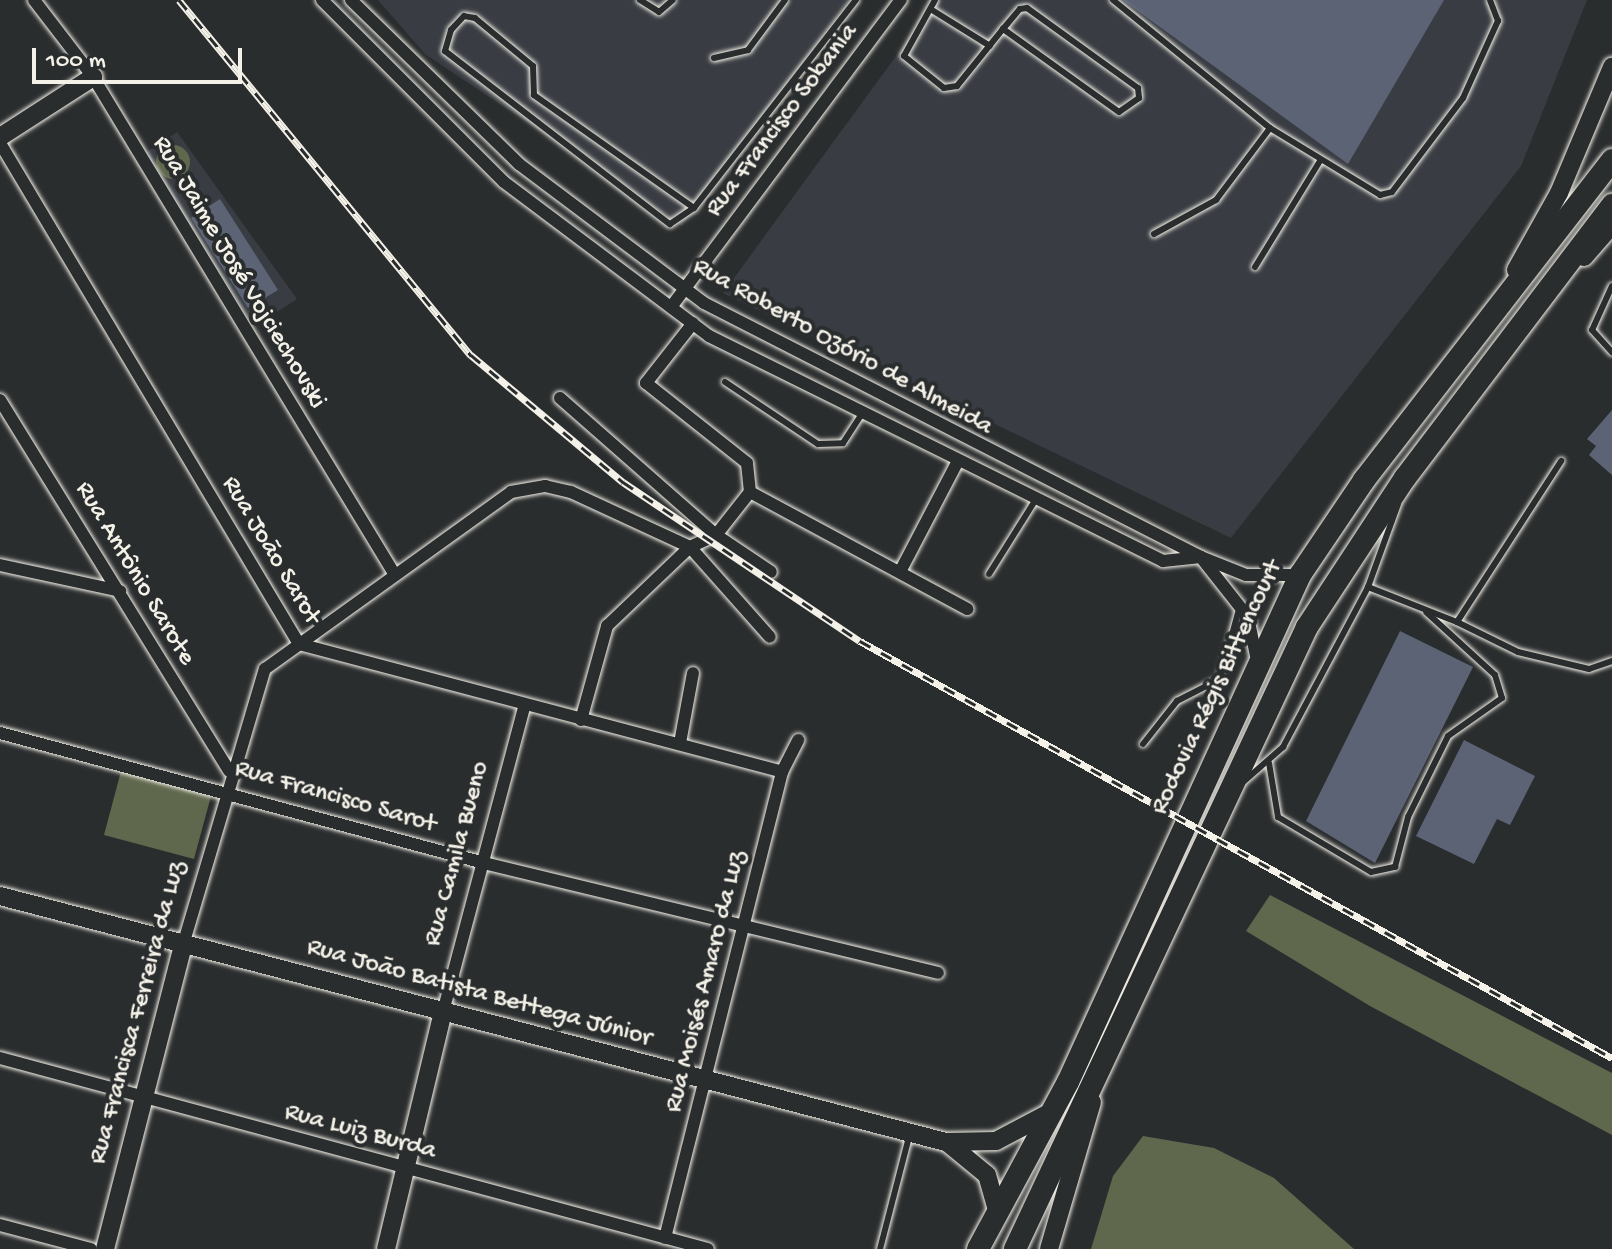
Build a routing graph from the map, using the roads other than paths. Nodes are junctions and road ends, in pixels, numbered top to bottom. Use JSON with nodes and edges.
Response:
{"nodes":[{"id":1,"x":34,"y":0,"type":"edge"},
{"id":2,"x":322,"y":0,"type":"edge"},
{"id":3,"x":640,"y":0,"type":"edge"},
{"id":4,"x":672,"y":0,"type":"edge"},
{"id":5,"x":785,"y":0,"type":"edge"},
{"id":6,"x":856,"y":0,"type":"edge"},
{"id":7,"x":901,"y":0,"type":"edge"},
{"id":8,"x":935,"y":0,"type":"edge"},
{"id":9,"x":1113,"y":0,"type":"edge"},
{"id":10,"x":1490,"y":0,"type":"edge"},
{"id":11,"x":351,"y":1,"type":"edge"},
{"id":12,"x":932,"y":10,"type":"junction"},
{"id":13,"x":336,"y":16,"type":"junction"},
{"id":14,"x":1003,"y":29,"type":"junction"},
{"id":15,"x":990,"y":46,"type":"junction"},
{"id":16,"x":714,"y":58,"type":"dead end"},
{"id":17,"x":414,"y":67,"type":"junction"},
{"id":18,"x":1612,"y":67,"type":"edge"},
{"id":19,"x":93,"y":77,"type":"junction"},
{"id":20,"x":399,"y":84,"type":"junction"},
{"id":21,"x":1270,"y":128,"type":"junction"},
{"id":22,"x":0,"y":137,"type":"edge"},
{"id":23,"x":0,"y":143,"type":"edge"},
{"id":24,"x":1612,"y":160,"type":"edge"},
{"id":25,"x":1320,"y":161,"type":"junction"},
{"id":26,"x":519,"y":164,"type":"junction"},
{"id":27,"x":504,"y":182,"type":"junction"},
{"id":28,"x":1612,"y":205,"type":"edge"},
{"id":29,"x":694,"y":208,"type":"junction"},
{"id":30,"x":1612,"y":225,"type":"edge"},
{"id":31,"x":1154,"y":234,"type":"dead end"},
{"id":32,"x":639,"y":256,"type":"junction"},
{"id":33,"x":1255,"y":267,"type":"dead end"},
{"id":34,"x":626,"y":274,"type":"junction"},
{"id":35,"x":1612,"y":286,"type":"edge"},
{"id":36,"x":685,"y":289,"type":"junction"},
{"id":37,"x":671,"y":307,"type":"junction"},
{"id":38,"x":693,"y":323,"type":"junction"},
{"id":39,"x":1523,"y":325,"type":"junction"},
{"id":40,"x":1470,"y":347,"type":"junction"},
{"id":41,"x":1612,"y":352,"type":"edge"},
{"id":42,"x":725,"y":382,"type":"dead end"},
{"id":43,"x":873,"y":395,"type":"junction"},
{"id":44,"x":560,"y":398,"type":"dead end"},
{"id":45,"x":0,"y":400,"type":"edge"},
{"id":46,"x":862,"y":414,"type":"junction"},
{"id":47,"x":958,"y":461,"type":"junction"},
{"id":48,"x":1561,"y":461,"type":"dead end"},
{"id":49,"x":1405,"y":478,"type":"junction"},
{"id":50,"x":1047,"y":482,"type":"junction"},
{"id":51,"x":750,"y":492,"type":"junction"},
{"id":52,"x":1036,"y":499,"type":"junction"},
{"id":53,"x":716,"y":535,"type":"junction"},
{"id":54,"x":690,"y":547,"type":"junction"},
{"id":55,"x":1201,"y":557,"type":"junction"},
{"id":56,"x":0,"y":565,"type":"edge"},
{"id":57,"x":902,"y":568,"type":"junction"},
{"id":58,"x":771,"y":572,"type":"dead end"},
{"id":59,"x":989,"y":574,"type":"dead end"},
{"id":60,"x":395,"y":575,"type":"junction"},
{"id":61,"x":1300,"y":575,"type":"junction"},
{"id":62,"x":1368,"y":587,"type":"junction"},
{"id":63,"x":120,"y":591,"type":"junction"},
{"id":64,"x":1240,"y":605,"type":"junction"},
{"id":65,"x":967,"y":609,"type":"dead end"},
{"id":66,"x":1426,"y":612,"type":"junction"},
{"id":67,"x":1457,"y":622,"type":"junction"},
{"id":68,"x":770,"y":637,"type":"dead end"},
{"id":69,"x":299,"y":644,"type":"junction"},
{"id":70,"x":1612,"y":661,"type":"edge"},
{"id":71,"x":1257,"y":662,"type":"junction"},
{"id":72,"x":693,"y":673,"type":"dead end"},
{"id":73,"x":524,"y":707,"type":"junction"},
{"id":74,"x":581,"y":720,"type":"junction"},
{"id":75,"x":0,"y":733,"type":"edge"},
{"id":76,"x":798,"y":740,"type":"dead end"},
{"id":77,"x":680,"y":743,"type":"junction"},
{"id":78,"x":1143,"y":744,"type":"dead end"},
{"id":79,"x":1269,"y":763,"type":"junction"},
{"id":80,"x":229,"y":771,"type":"junction"},
{"id":81,"x":782,"y":772,"type":"junction"},
{"id":82,"x":225,"y":790,"type":"junction"},
{"id":83,"x":1226,"y":795,"type":"junction"},
{"id":84,"x":484,"y":863,"type":"junction"},
{"id":85,"x":0,"y":896,"type":"edge"},
{"id":86,"x":742,"y":928,"type":"junction"},
{"id":87,"x":183,"y":945,"type":"junction"},
{"id":88,"x":938,"y":973,"type":"dead end"},
{"id":89,"x":443,"y":1012,"type":"junction"},
{"id":90,"x":0,"y":1058,"type":"edge"},
{"id":91,"x":1104,"y":1061,"type":"junction"},
{"id":92,"x":706,"y":1080,"type":"junction"},
{"id":93,"x":142,"y":1096,"type":"junction"},
{"id":94,"x":1057,"y":1105,"type":"junction"},
{"id":95,"x":910,"y":1133,"type":"junction"},
{"id":96,"x":946,"y":1142,"type":"junction"},
{"id":97,"x":405,"y":1169,"type":"junction"},
{"id":98,"x":998,"y":1213,"type":"junction"},
{"id":99,"x":0,"y":1225,"type":"edge"},
{"id":100,"x":665,"y":1238,"type":"junction"},
{"id":101,"x":91,"y":1249,"type":"edge"},
{"id":102,"x":105,"y":1249,"type":"edge"},
{"id":103,"x":386,"y":1249,"type":"edge"},
{"id":104,"x":708,"y":1249,"type":"edge"},
{"id":105,"x":880,"y":1249,"type":"edge"},
{"id":106,"x":978,"y":1249,"type":"edge"},
{"id":107,"x":1015,"y":1249,"type":"edge"},
{"id":108,"x":1049,"y":1249,"type":"edge"}],
"edges":[{"from":1,"to":19,"type":"street","name":"Rua Jaime José Vojciechovski"},
{"from":2,"to":13,"type":"street"},
{"from":3,"to":4,"type":"lane"},
{"from":5,"to":16,"type":"lane"},
{"from":6,"to":29,"type":"lane"},
{"from":7,"to":36,"type":"street","name":"Rua Francisco Sobania"},
{"from":8,"to":12,"type":"lane"},
{"from":9,"to":21,"type":"lane"},
{"from":10,"to":25,"type":"lane"},
{"from":11,"to":13,"type":"street"},
{"from":11,"to":17,"type":"street","name":"Rua Roberto Ozório de Almeida"},
{"from":12,"to":15,"type":"lane"},
{"from":12,"to":15,"type":"lane"},
{"from":13,"to":20,"type":"street"},
{"from":14,"to":14,"type":"lane"},
{"from":14,"to":15,"type":"lane"},
{"from":17,"to":20,"type":"street"},
{"from":17,"to":26,"type":"street","name":"Rua Roberto Ozório de Almeida"},
{"from":18,"to":40,"type":"main road"},
{"from":19,"to":22,"type":"main road"},
{"from":19,"to":60,"type":"street","name":"Rua Jaime José Vojciechovski"},
{"from":20,"to":27,"type":"street"},
{"from":21,"to":25,"type":"lane"},
{"from":21,"to":31,"type":"lane"},
{"from":23,"to":69,"type":"street","name":"Rua João Sarot"},
{"from":24,"to":40,"type":"highway","name":"Rodovia Régis Bittencourt"},
{"from":25,"to":33,"type":"lane"},
{"from":26,"to":27,"type":"street"},
{"from":26,"to":32,"type":"street","name":"Rua Roberto Ozório de Almeida"},
{"from":27,"to":34,"type":"street"},
{"from":28,"to":39,"type":"highway","name":"Rodovia Régis Bittencourt"},
{"from":29,"to":29,"type":"lane"},
{"from":30,"to":39,"type":"main road"},
{"from":32,"to":34,"type":"street"},
{"from":32,"to":36,"type":"street","name":"Rua Roberto Ozório de Almeida"},
{"from":34,"to":37,"type":"street"},
{"from":35,"to":41,"type":"lane"},
{"from":36,"to":37,"type":"street","name":"Rua Francisco Sobania"},
{"from":36,"to":43,"type":"street","name":"Rua Roberto Ozório de Almeida"},
{"from":37,"to":38,"type":"street"},
{"from":38,"to":46,"type":"street"},
{"from":38,"to":51,"type":"street"},
{"from":39,"to":49,"type":"highway","name":"Rodovia Régis Bittencourt"},
{"from":40,"to":61,"type":"highway","name":"Rodovia Régis Bittencourt"},
{"from":42,"to":46,"type":"lane"},
{"from":43,"to":46,"type":"street"},
{"from":43,"to":50,"type":"street","name":"Rua Roberto Ozório de Almeida"},
{"from":44,"to":53,"type":"street"},
{"from":45,"to":63,"type":"street","name":"Rua Antônio Sarote"},
{"from":46,"to":47,"type":"street"},
{"from":47,"to":52,"type":"street"},
{"from":47,"to":57,"type":"street"},
{"from":48,"to":67,"type":"lane"},
{"from":49,"to":62,"type":"lane"},
{"from":49,"to":83,"type":"highway","name":"Rodovia Régis Bittencourt"},
{"from":50,"to":52,"type":"street"},
{"from":50,"to":55,"type":"street","name":"Rua Roberto Ozório de Almeida"},
{"from":51,"to":53,"type":"street"},
{"from":51,"to":57,"type":"street"},
{"from":52,"to":55,"type":"street"},
{"from":52,"to":59,"type":"lane"},
{"from":53,"to":54,"type":"street"},
{"from":53,"to":58,"type":"street"},
{"from":54,"to":60,"type":"street","name":"Rua Francisca Ferreira da Luz"},
{"from":54,"to":68,"type":"street"},
{"from":54,"to":74,"type":"street"},
{"from":55,"to":61,"type":"street","name":"Rua Roberto Ozório de Almeida"},
{"from":55,"to":64,"type":"street","name":"Rua Roberto Ozório de Almeida"},
{"from":56,"to":63,"type":"street"},
{"from":57,"to":65,"type":"street"},
{"from":60,"to":69,"type":"street","name":"Rua Francisca Ferreira da Luz"},
{"from":61,"to":71,"type":"highway","name":"Rodovia Régis Bittencourt"},
{"from":62,"to":66,"type":"lane"},
{"from":62,"to":79,"type":"lane"},
{"from":63,"to":80,"type":"street","name":"Rua Antônio Sarote"},
{"from":64,"to":71,"type":"street","name":"Rua Roberto Ozório de Almeida"},
{"from":64,"to":78,"type":"lane"},
{"from":66,"to":67,"type":"lane"},
{"from":66,"to":79,"type":"lane"},
{"from":67,"to":70,"type":"lane"},
{"from":69,"to":73,"type":"street","name":"Rua João Sarot"},
{"from":69,"to":80,"type":"street","name":"Rua Francisca Ferreira da Luz"},
{"from":71,"to":94,"type":"highway","name":"Rodovia Régis Bittencourt"},
{"from":72,"to":77,"type":"street"},
{"from":73,"to":74,"type":"street","name":"Rua João Sarot"},
{"from":73,"to":84,"type":"street","name":"Rua Camila Bueno"},
{"from":74,"to":77,"type":"street","name":"Rua João Sarot"},
{"from":75,"to":82,"type":"street","name":"Rua Francisco Sarot"},
{"from":76,"to":81,"type":"street","name":"Rua Moisés Amaro da Luz"},
{"from":77,"to":81,"type":"street","name":"Rua João Sarot"},
{"from":79,"to":83,"type":"lane"},
{"from":80,"to":82,"type":"street","name":"Rua Francisca Ferreira da Luz"},
{"from":81,"to":86,"type":"street","name":"Rua Moisés Amaro da Luz"},
{"from":82,"to":84,"type":"street","name":"Rua Francisco Sarot"},
{"from":82,"to":87,"type":"street","name":"Rua Francisca Ferreira da Luz"},
{"from":83,"to":91,"type":"highway","name":"Rodovia Régis Bittencourt"},
{"from":84,"to":86,"type":"street","name":"Rua Francisco Sarot"},
{"from":84,"to":89,"type":"street","name":"Rua Camila Bueno"},
{"from":85,"to":87,"type":"main road","name":"Rua João Batista Bettega Júnior"},
{"from":86,"to":88,"type":"street","name":"Rua Francisco Sarot"},
{"from":86,"to":92,"type":"street","name":"Rua Moisés Amaro da Luz"},
{"from":87,"to":89,"type":"main road","name":"Rua João Batista Bettega Júnior"},
{"from":87,"to":93,"type":"main road","name":"Rua Francisca Ferreira da Luz"},
{"from":89,"to":92,"type":"main road","name":"Rua João Batista Bettega Júnior"},
{"from":89,"to":97,"type":"main road","name":"Rua Camila Bueno"},
{"from":90,"to":93,"type":"street","name":"Rua Luiz Burda"},
{"from":91,"to":107,"type":"highway","name":"Rodovia Régis Bittencourt"},
{"from":91,"to":108,"type":"main road"},
{"from":92,"to":95,"type":"main road","name":"Rua João Batista Bettega Júnior"},
{"from":92,"to":100,"type":"street","name":"Rua Moisés Amaro da Luz"},
{"from":93,"to":97,"type":"street","name":"Rua Luiz Burda"},
{"from":93,"to":102,"type":"main road","name":"Rua Francisca Ferreira da Luz"},
{"from":94,"to":96,"type":"main road","name":"Rua João Batista Bettega Júnior"},
{"from":94,"to":98,"type":"highway","name":"Rodovia Régis Bittencourt"},
{"from":95,"to":96,"type":"main road","name":"Rua João Batista Bettega Júnior"},
{"from":95,"to":105,"type":"lane"},
{"from":96,"to":98,"type":"main road","name":"Rua João Batista Bettega Júnior"},
{"from":97,"to":100,"type":"street","name":"Rua Luiz Burda"},
{"from":97,"to":103,"type":"main road","name":"Rua Camila Bueno"},
{"from":98,"to":106,"type":"highway","name":"Rodovia Régis Bittencourt"},
{"from":99,"to":101,"type":"street"},
{"from":100,"to":104,"type":"street","name":"Rua Luiz Burda"}]}
